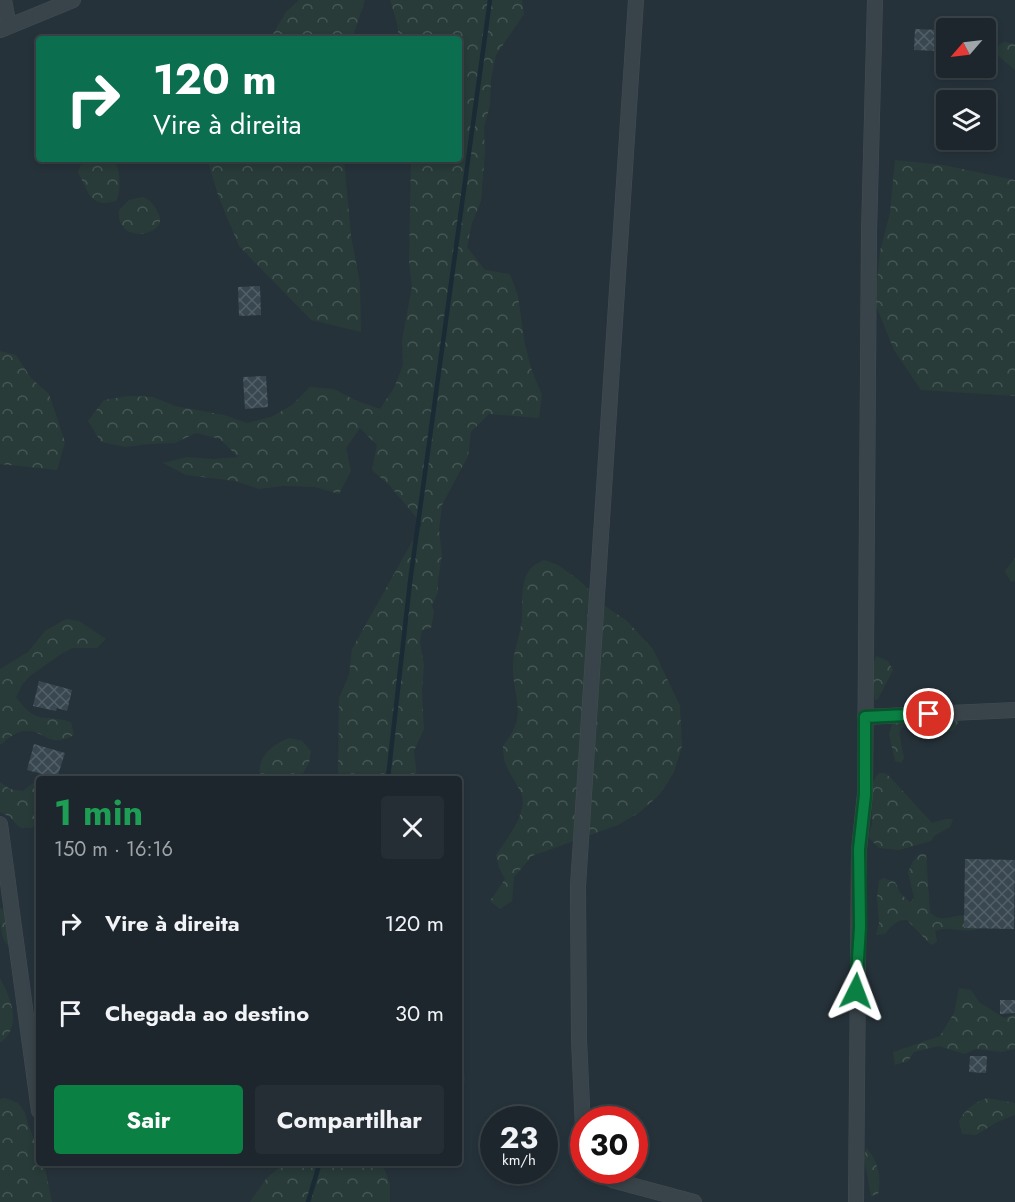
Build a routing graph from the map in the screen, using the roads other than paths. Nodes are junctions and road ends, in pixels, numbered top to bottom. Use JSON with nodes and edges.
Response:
{"nodes":[{"id":1,"x":4,"y":0,"type":"edge"},
{"id":2,"x":73,"y":0,"type":"edge"},
{"id":3,"x":636,"y":0,"type":"edge"},
{"id":4,"x":875,"y":0,"type":"edge"},
{"id":5,"x":4,"y":28,"type":"edge"},
{"id":6,"x":1015,"y":710,"type":"edge"},
{"id":7,"x":865,"y":717,"type":"junction"},
{"id":8,"x":0,"y":824,"type":"edge"},
{"id":9,"x":36,"y":1089,"type":"edge"},
{"id":10,"x":582,"y":1106,"type":"edge"},
{"id":11,"x":627,"y":1184,"type":"edge"},
{"id":12,"x":694,"y":1202,"type":"edge"},
{"id":13,"x":855,"y":1202,"type":"edge"}],
"edges":[{"from":1,"to":5,"type":"street"},
{"from":2,"to":5,"type":"street"},
{"from":3,"to":10,"type":"street"},
{"from":4,"to":7,"type":"street"},
{"from":6,"to":7,"type":"street"},
{"from":7,"to":13,"type":"street"},
{"from":8,"to":9,"type":"street"},
{"from":11,"to":12,"type":"street"}]}
